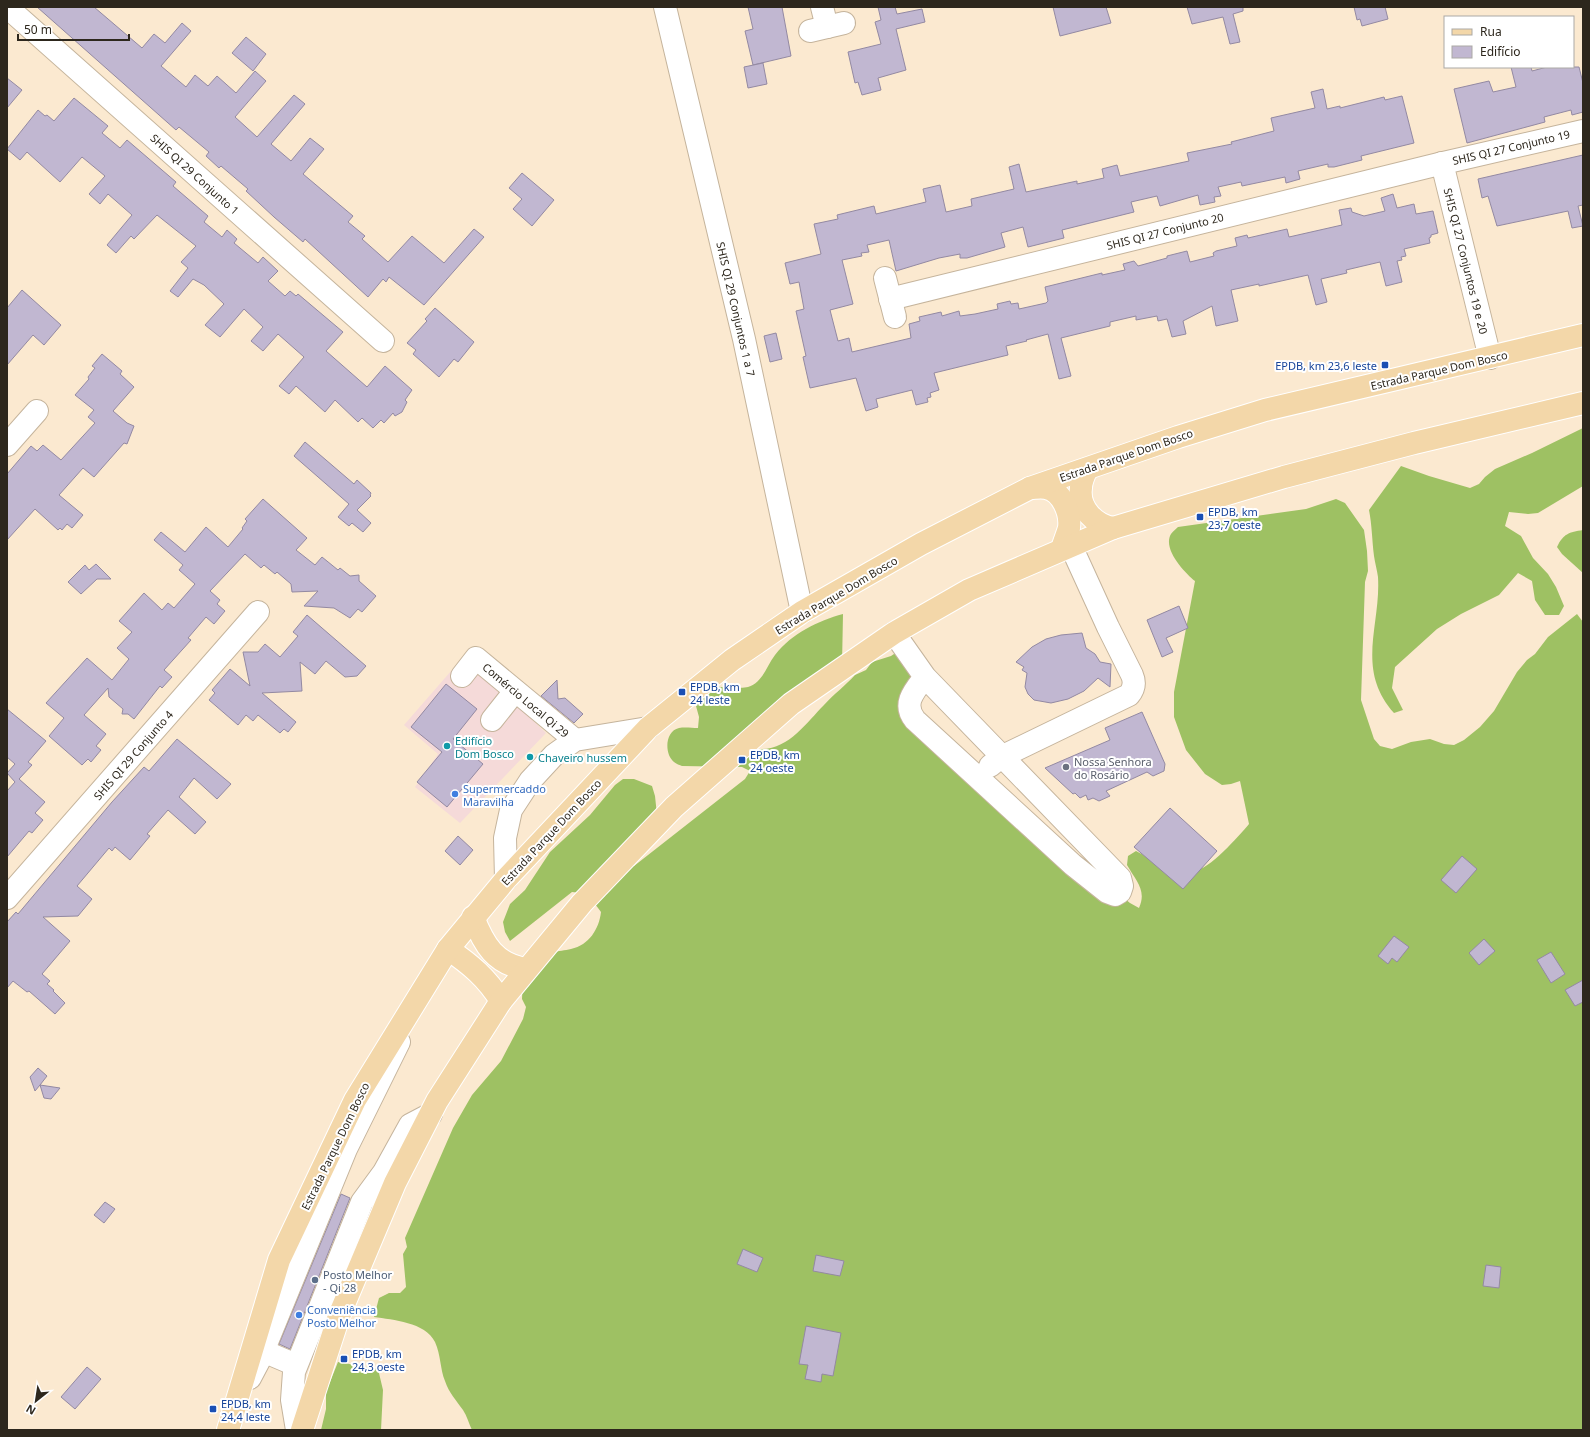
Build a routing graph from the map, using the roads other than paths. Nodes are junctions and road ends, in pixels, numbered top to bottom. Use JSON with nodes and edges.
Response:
{"nodes":[{"id":1,"x":7,"y":7,"type":"edge"},
{"id":2,"x":665,"y":7,"type":"edge"},
{"id":3,"x":1583,"y":131,"type":"edge"},
{"id":4,"x":1441,"y":164,"type":"junction"},
{"id":5,"x":885,"y":278,"type":"dead end"},
{"id":6,"x":1583,"y":336,"type":"edge"},
{"id":7,"x":383,"y":341,"type":"dead end"},
{"id":8,"x":1490,"y":358,"type":"junction"},
{"id":9,"x":1583,"y":403,"type":"edge"},
{"id":10,"x":37,"y":411,"type":"dead end"},
{"id":11,"x":7,"y":445,"type":"edge"},
{"id":12,"x":1087,"y":470,"type":"junction"},
{"id":13,"x":1030,"y":488,"type":"junction"},
{"id":14,"x":1114,"y":528,"type":"junction"},
{"id":15,"x":1066,"y":548,"type":"junction"},
{"id":16,"x":258,"y":612,"type":"dead end"},
{"id":17,"x":802,"y":612,"type":"junction"},
{"id":18,"x":894,"y":633,"type":"junction"},
{"id":19,"x":462,"y":676,"type":"dead end"},
{"id":20,"x":925,"y":677,"type":"junction"},
{"id":21,"x":515,"y":691,"type":"junction"},
{"id":22,"x":492,"y":720,"type":"dead end"},
{"id":23,"x":648,"y":728,"type":"junction"},
{"id":24,"x":575,"y":740,"type":"junction"},
{"id":25,"x":1001,"y":757,"type":"junction"},
{"id":26,"x":978,"y":777,"type":"junction"},
{"id":27,"x":506,"y":879,"type":"junction"},
{"id":28,"x":7,"y":898,"type":"edge"},
{"id":29,"x":473,"y":917,"type":"junction"},
{"id":30,"x":448,"y":949,"type":"junction"},
{"id":31,"x":526,"y":969,"type":"junction"},
{"id":32,"x":501,"y":1001,"type":"junction"},
{"id":33,"x":402,"y":1021,"type":"junction"},
{"id":34,"x":431,"y":1114,"type":"junction"},
{"id":35,"x":330,"y":1188,"type":"junction"},
{"id":36,"x":362,"y":1202,"type":"junction"},
{"id":37,"x":263,"y":1351,"type":"junction"},
{"id":38,"x":296,"y":1365,"type":"junction"},
{"id":39,"x":236,"y":1403,"type":"junction"},
{"id":40,"x":228,"y":1430,"type":"edge"},
{"id":41,"x":296,"y":1430,"type":"edge"},
{"id":42,"x":302,"y":1430,"type":"edge"}],
"edges":[{"from":1,"to":7,"type":"street","name":"SHIS QI 29 Conjunto 1"},
{"from":2,"to":17,"type":"street","name":"SHIS QI 29 Conjuntos 1 a 7"},
{"from":3,"to":4,"type":"street","name":"SHIS QI 27 Conjunto 19"},
{"from":4,"to":5,"type":"street","name":"SHIS QI 27 Conjunto 20"},
{"from":4,"to":8,"type":"street","name":"SHIS QI 27 Conjuntos 19 e 20"},
{"from":6,"to":8,"type":"main road","name":"Estrada Parque Dom Bosco"},
{"from":8,"to":12,"type":"main road","name":"Estrada Parque Dom Bosco"},
{"from":9,"to":14,"type":"main road"},
{"from":10,"to":11,"type":"street"},
{"from":12,"to":13,"type":"main road","name":"Estrada Parque Dom Bosco"},
{"from":12,"to":14,"type":"main road"},
{"from":13,"to":15,"type":"main road"},
{"from":13,"to":17,"type":"main road","name":"Estrada Parque Dom Bosco"},
{"from":14,"to":15,"type":"main road"},
{"from":15,"to":18,"type":"main road"},
{"from":15,"to":25,"type":"street"},
{"from":16,"to":28,"type":"street","name":"SHIS QI 29 Conjunto 4"},
{"from":17,"to":23,"type":"main road","name":"Estrada Parque Dom Bosco"},
{"from":18,"to":20,"type":"street"},
{"from":18,"to":31,"type":"main road"},
{"from":19,"to":21,"type":"street","name":"Comércio Local Qi 29"},
{"from":20,"to":25,"type":"street"},
{"from":20,"to":26,"type":"street"},
{"from":21,"to":22,"type":"street"},
{"from":21,"to":24,"type":"street","name":"Comércio Local Qi 29"},
{"from":23,"to":24,"type":"street","name":"Comércio Local Qi 29"},
{"from":23,"to":27,"type":"main road","name":"Estrada Parque Dom Bosco"},
{"from":24,"to":27,"type":"street","name":"Comércio Local Qi 29"},
{"from":25,"to":26,"type":"street"},
{"from":25,"to":26,"type":"street"},
{"from":27,"to":29,"type":"main road","name":"Estrada Parque Dom Bosco"},
{"from":29,"to":30,"type":"main road","name":"Estrada Parque Dom Bosco"},
{"from":29,"to":31,"type":"main road"},
{"from":30,"to":32,"type":"main road"},
{"from":30,"to":33,"type":"main road","name":"Estrada Parque Dom Bosco"},
{"from":31,"to":32,"type":"main road"},
{"from":32,"to":34,"type":"main road"},
{"from":33,"to":35,"type":"street"},
{"from":33,"to":39,"type":"main road","name":"Estrada Parque Dom Bosco"},
{"from":34,"to":36,"type":"street"},
{"from":34,"to":42,"type":"main road"},
{"from":35,"to":36,"type":"street"},
{"from":35,"to":37,"type":"street"},
{"from":36,"to":38,"type":"street"},
{"from":37,"to":38,"type":"street"},
{"from":37,"to":39,"type":"street"},
{"from":38,"to":41,"type":"street"},
{"from":39,"to":40,"type":"main road","name":"Estrada Parque Dom Bosco"}]}
